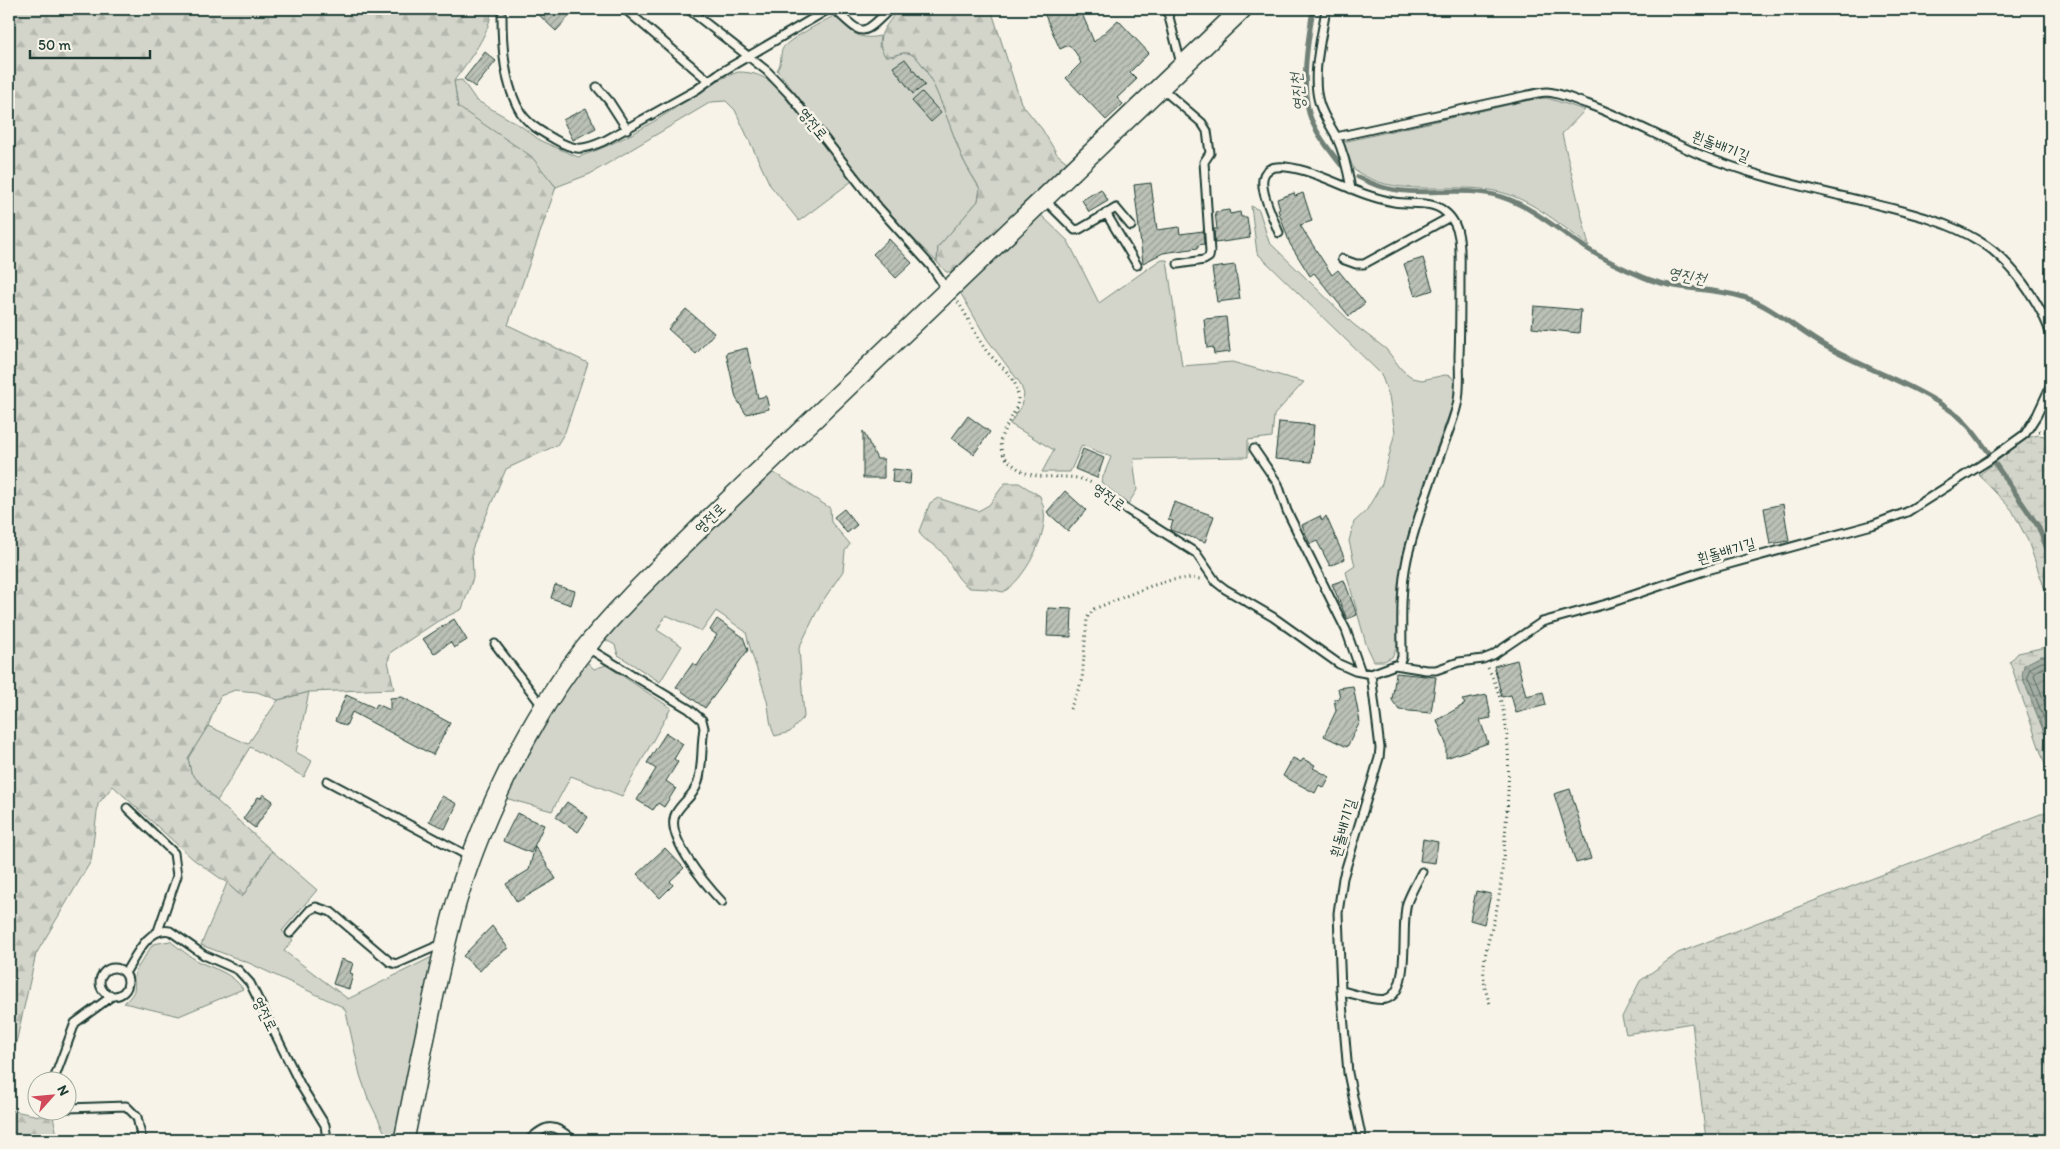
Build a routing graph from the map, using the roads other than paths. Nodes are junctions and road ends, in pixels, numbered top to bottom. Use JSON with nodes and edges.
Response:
{"nodes":[{"id":1,"x":625,"y":9,"type":"edge"},
{"id":2,"x":688,"y":9,"type":"edge"},
{"id":3,"x":829,"y":9,"type":"edge"},
{"id":4,"x":834,"y":9,"type":"edge"},
{"id":5,"x":890,"y":9,"type":"edge"},
{"id":6,"x":1167,"y":9,"type":"edge"},
{"id":7,"x":1242,"y":9,"type":"edge"},
{"id":8,"x":1326,"y":9,"type":"edge"},
{"id":9,"x":502,"y":16,"type":"dead end"},
{"id":10,"x":748,"y":57,"type":"junction"},
{"id":11,"x":1182,"y":66,"type":"junction"},
{"id":12,"x":709,"y":81,"type":"junction"},
{"id":13,"x":597,"y":87,"type":"dead end"},
{"id":14,"x":1160,"y":87,"type":"junction"},
{"id":15,"x":627,"y":128,"type":"junction"},
{"id":16,"x":1336,"y":137,"type":"junction"},
{"id":17,"x":1351,"y":189,"type":"junction"},
{"id":18,"x":1044,"y":198,"type":"junction"},
{"id":19,"x":1106,"y":213,"type":"junction"},
{"id":20,"x":1450,"y":217,"type":"junction"},
{"id":21,"x":1131,"y":226,"type":"dead end"},
{"id":22,"x":1279,"y":233,"type":"dead end"},
{"id":23,"x":1342,"y":259,"type":"dead end"},
{"id":24,"x":1178,"y":264,"type":"dead end"},
{"id":25,"x":1138,"y":265,"type":"dead end"},
{"id":26,"x":948,"y":290,"type":"junction"},
{"id":27,"x":2051,"y":336,"type":"edge"},
{"id":28,"x":2051,"y":385,"type":"edge"},
{"id":29,"x":1254,"y":450,"type":"dead end"},
{"id":30,"x":1123,"y":507,"type":"road end"},
{"id":31,"x":495,"y":644,"type":"dead end"},
{"id":32,"x":586,"y":647,"type":"junction"},
{"id":33,"x":1399,"y":665,"type":"junction"},
{"id":34,"x":1361,"y":672,"type":"junction"},
{"id":35,"x":1370,"y":674,"type":"junction"},
{"id":36,"x":544,"y":709,"type":"junction"},
{"id":37,"x":327,"y":781,"type":"dead end"},
{"id":38,"x":127,"y":808,"type":"dead end"},
{"id":39,"x":472,"y":858,"type":"junction"},
{"id":40,"x":1422,"y":872,"type":"dead end"},
{"id":41,"x":722,"y":902,"type":"dead end"},
{"id":42,"x":158,"y":930,"type":"junction"},
{"id":43,"x":290,"y":933,"type":"dead end"},
{"id":44,"x":447,"y":942,"type":"junction"},
{"id":45,"x":125,"y":973,"type":"junction"},
{"id":46,"x":1341,"y":991,"type":"junction"},
{"id":47,"x":112,"y":996,"type":"junction"},
{"id":48,"x":57,"y":1072,"type":"edge"},
{"id":49,"x":78,"y":1108,"type":"edge"},
{"id":50,"x":142,"y":1140,"type":"edge"},
{"id":51,"x":327,"y":1140,"type":"edge"},
{"id":52,"x":404,"y":1140,"type":"edge"},
{"id":53,"x":530,"y":1140,"type":"edge"},
{"id":54,"x":573,"y":1140,"type":"edge"},
{"id":55,"x":1362,"y":1140,"type":"edge"}],
"edges":[{"from":1,"to":12,"type":"lane"},
{"from":2,"to":10,"type":"lane","name":"영전로"},
{"from":3,"to":10,"type":"lane"},
{"from":4,"to":5,"type":"lane"},
{"from":6,"to":11,"type":"lane"},
{"from":7,"to":11,"type":"street","name":"영전로"},
{"from":8,"to":16,"type":"lane"},
{"from":9,"to":15,"type":"lane"},
{"from":10,"to":12,"type":"lane"},
{"from":10,"to":26,"type":"lane","name":"영전로"},
{"from":11,"to":14,"type":"street","name":"영전로"},
{"from":12,"to":15,"type":"lane"},
{"from":13,"to":15,"type":"lane"},
{"from":14,"to":18,"type":"street","name":"영전로"},
{"from":14,"to":24,"type":"lane"},
{"from":16,"to":17,"type":"lane"},
{"from":16,"to":27,"type":"lane","name":"흰돌배기길"},
{"from":17,"to":20,"type":"lane"},
{"from":17,"to":22,"type":"lane"},
{"from":18,"to":19,"type":"lane"},
{"from":18,"to":26,"type":"street","name":"영전로"},
{"from":19,"to":21,"type":"lane"},
{"from":19,"to":25,"type":"lane"},
{"from":20,"to":23,"type":"lane"},
{"from":20,"to":33,"type":"lane"},
{"from":26,"to":32,"type":"street","name":"영전로"},
{"from":28,"to":33,"type":"lane","name":"흰돌배기길"},
{"from":29,"to":34,"type":"lane"},
{"from":30,"to":34,"type":"lane","name":"영전로"},
{"from":31,"to":36,"type":"lane"},
{"from":32,"to":36,"type":"street","name":"영전로"},
{"from":32,"to":41,"type":"lane"},
{"from":33,"to":35,"type":"lane","name":"흰돌배기길"},
{"from":34,"to":35,"type":"lane","name":"흰돌배기길"},
{"from":35,"to":46,"type":"lane","name":"흰돌배기길"},
{"from":36,"to":39,"type":"street","name":"영전로"},
{"from":37,"to":39,"type":"lane"},
{"from":38,"to":42,"type":"lane"},
{"from":39,"to":44,"type":"street","name":"영전로"},
{"from":40,"to":46,"type":"lane"},
{"from":42,"to":45,"type":"lane"},
{"from":42,"to":51,"type":"lane","name":"영전로"},
{"from":43,"to":44,"type":"lane"},
{"from":44,"to":52,"type":"street","name":"영전로"},
{"from":45,"to":47,"type":"lane"},
{"from":45,"to":47,"type":"lane"},
{"from":46,"to":55,"type":"lane","name":"흰돌배기길"},
{"from":47,"to":48,"type":"lane"},
{"from":49,"to":50,"type":"lane"},
{"from":53,"to":54,"type":"lane"}]}
